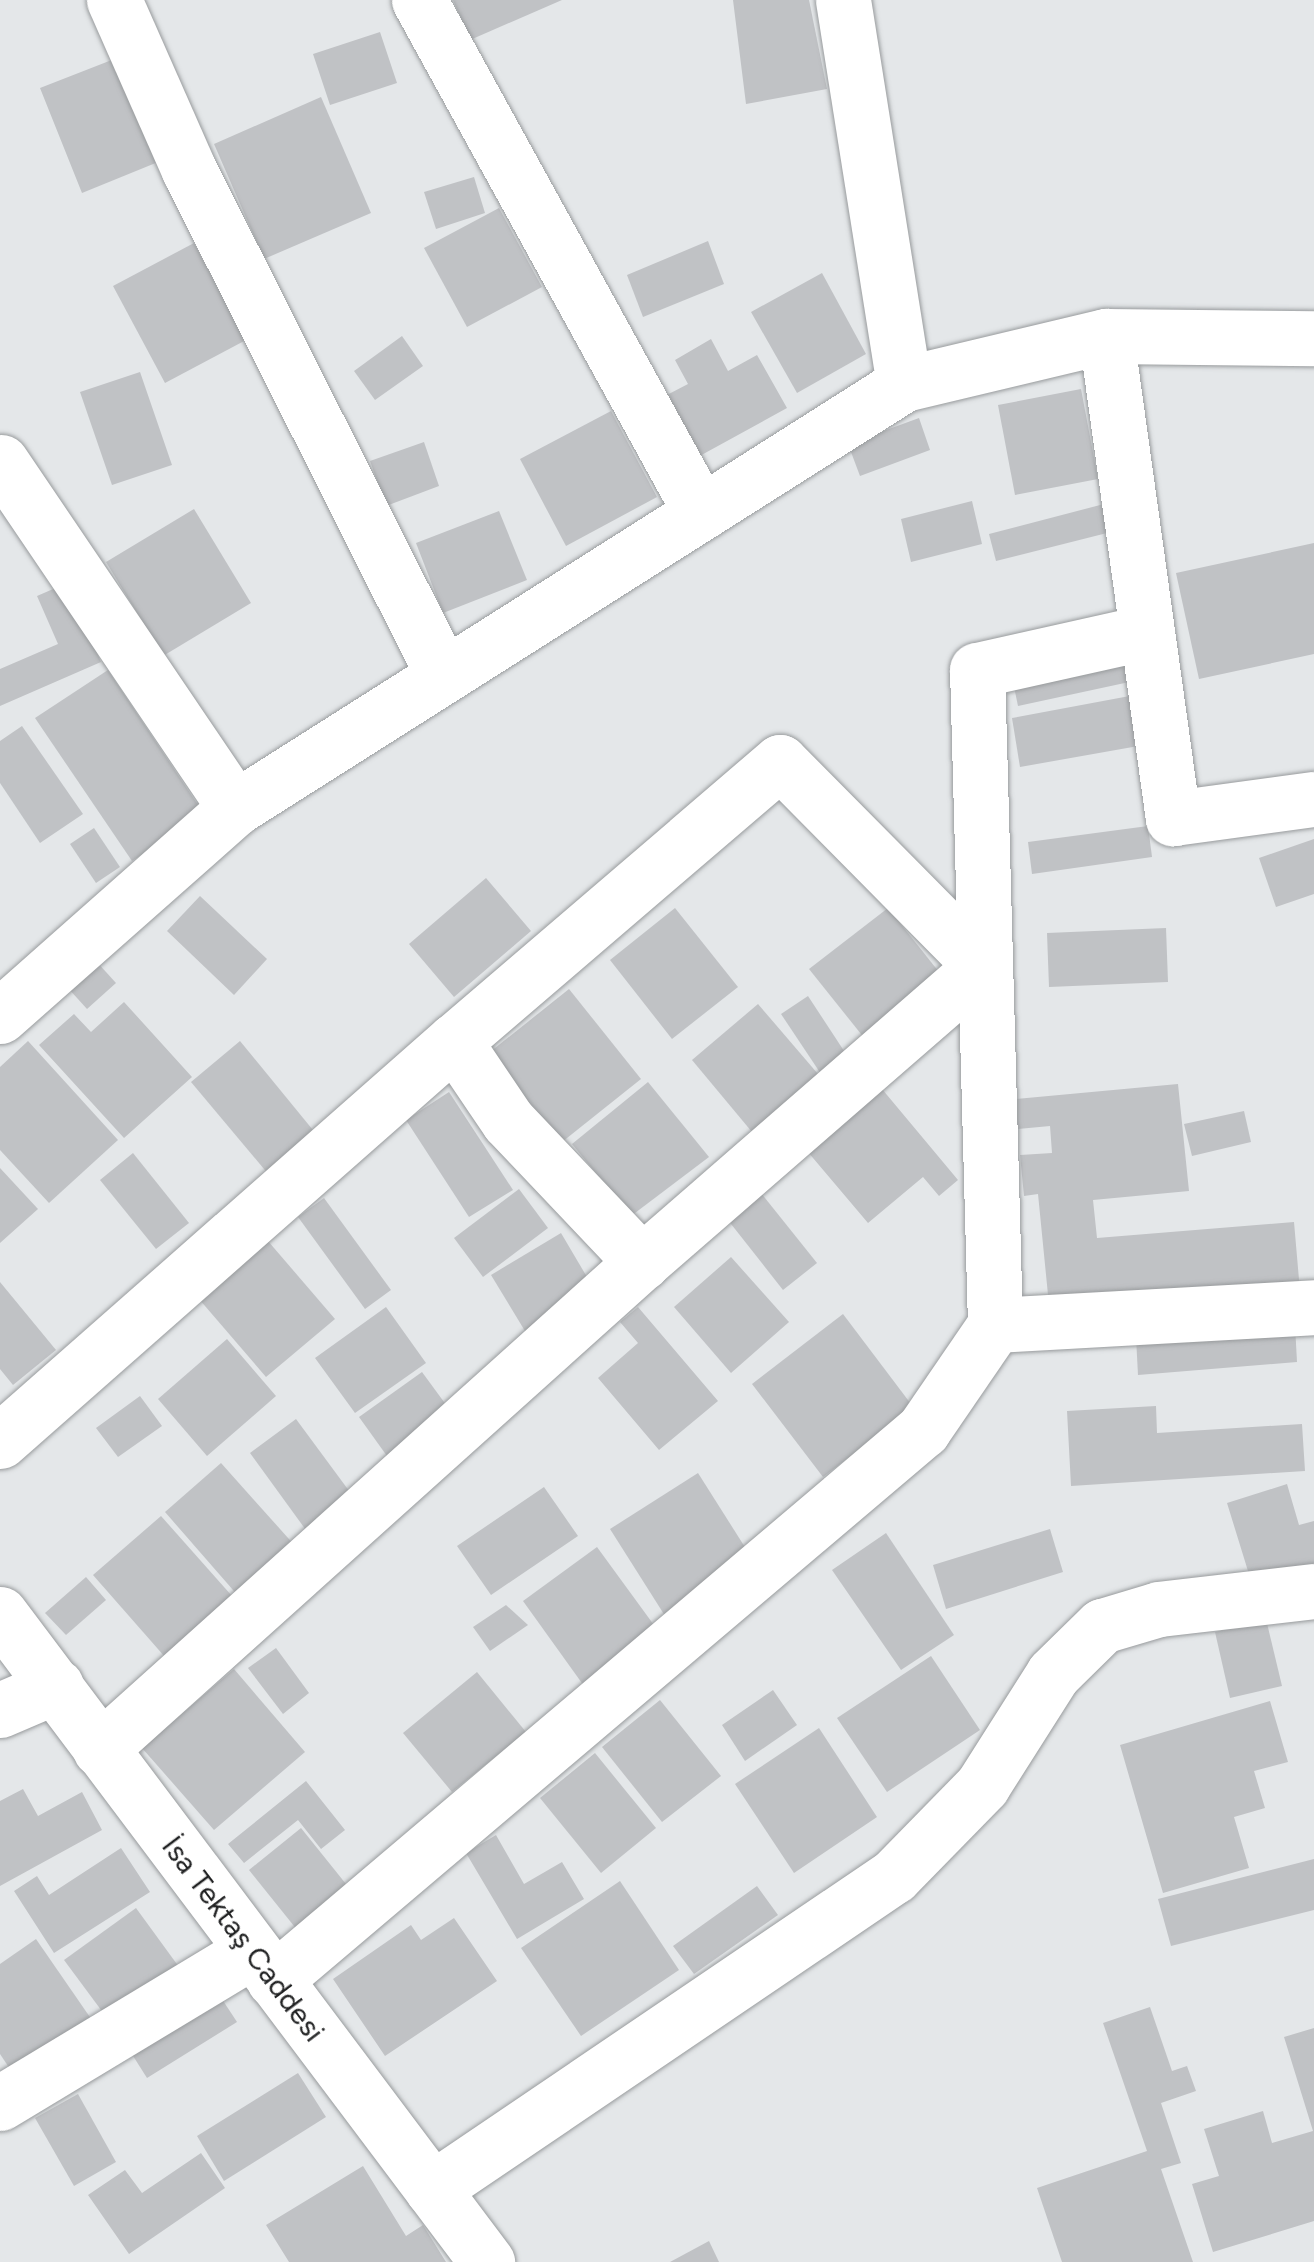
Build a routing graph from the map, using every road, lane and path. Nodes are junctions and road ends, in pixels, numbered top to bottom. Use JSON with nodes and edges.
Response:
{"nodes":[{"id":1,"x":114,"y":0,"type":"edge"},
{"id":2,"x":419,"y":0,"type":"edge"},
{"id":3,"x":843,"y":0,"type":"edge"},
{"id":4,"x":1106,"y":336,"type":"junction"},
{"id":5,"x":1314,"y":338,"type":"edge"},
{"id":6,"x":904,"y":384,"type":"junction"},
{"id":7,"x":0,"y":461,"type":"edge"},
{"id":8,"x":701,"y":513,"type":"junction"},
{"id":9,"x":1147,"y":632,"type":"junction"},
{"id":10,"x":443,"y":675,"type":"junction"},
{"id":11,"x":1314,"y":799,"type":"edge"},
{"id":12,"x":234,"y":808,"type":"junction"},
{"id":13,"x":982,"y":966,"type":"junction"},
{"id":14,"x":0,"y":1016,"type":"edge"},
{"id":15,"x":454,"y":1041,"type":"junction"},
{"id":16,"x":642,"y":1262,"type":"junction"},
{"id":17,"x":1314,"y":1307,"type":"edge"},
{"id":18,"x":995,"y":1325,"type":"junction"},
{"id":19,"x":0,"y":1440,"type":"edge"},
{"id":20,"x":1314,"y":1592,"type":"edge"},
{"id":21,"x":0,"y":1614,"type":"edge"},
{"id":22,"x":56,"y":1686,"type":"junction"},
{"id":23,"x":0,"y":1710,"type":"edge"},
{"id":24,"x":100,"y":1748,"type":"junction"},
{"id":25,"x":262,"y":1966,"type":"junction"},
{"id":26,"x":0,"y":2103,"type":"edge"},
{"id":27,"x":432,"y":2189,"type":"junction"},
{"id":28,"x":487,"y":2262,"type":"edge"}],
"edges":[{"from":1,"to":10,"type":"street"},
{"from":2,"to":8,"type":"street"},
{"from":3,"to":6,"type":"street"},
{"from":4,"to":5,"type":"street"},
{"from":4,"to":6,"type":"street"},
{"from":4,"to":9,"type":"street"},
{"from":6,"to":8,"type":"street"},
{"from":7,"to":12,"type":"street"},
{"from":8,"to":10,"type":"street"},
{"from":9,"to":11,"type":"street"},
{"from":9,"to":13,"type":"street"},
{"from":10,"to":12,"type":"street"},
{"from":12,"to":14,"type":"street"},
{"from":13,"to":15,"type":"street"},
{"from":13,"to":16,"type":"street"},
{"from":13,"to":18,"type":"street"},
{"from":15,"to":16,"type":"street"},
{"from":15,"to":19,"type":"street"},
{"from":16,"to":24,"type":"street"},
{"from":17,"to":18,"type":"street"},
{"from":18,"to":25,"type":"street"},
{"from":20,"to":27,"type":"street"},
{"from":21,"to":22,"type":"street","name":"İsa Tektaş Caddesi"},
{"from":22,"to":23,"type":"street"},
{"from":22,"to":24,"type":"street","name":"İsa Tektaş Caddesi"},
{"from":24,"to":25,"type":"street","name":"İsa Tektaş Caddesi"},
{"from":25,"to":26,"type":"street"},
{"from":25,"to":27,"type":"street","name":"İsa Tektaş Caddesi"},
{"from":27,"to":28,"type":"street","name":"İsa Tektaş Caddesi"}]}
